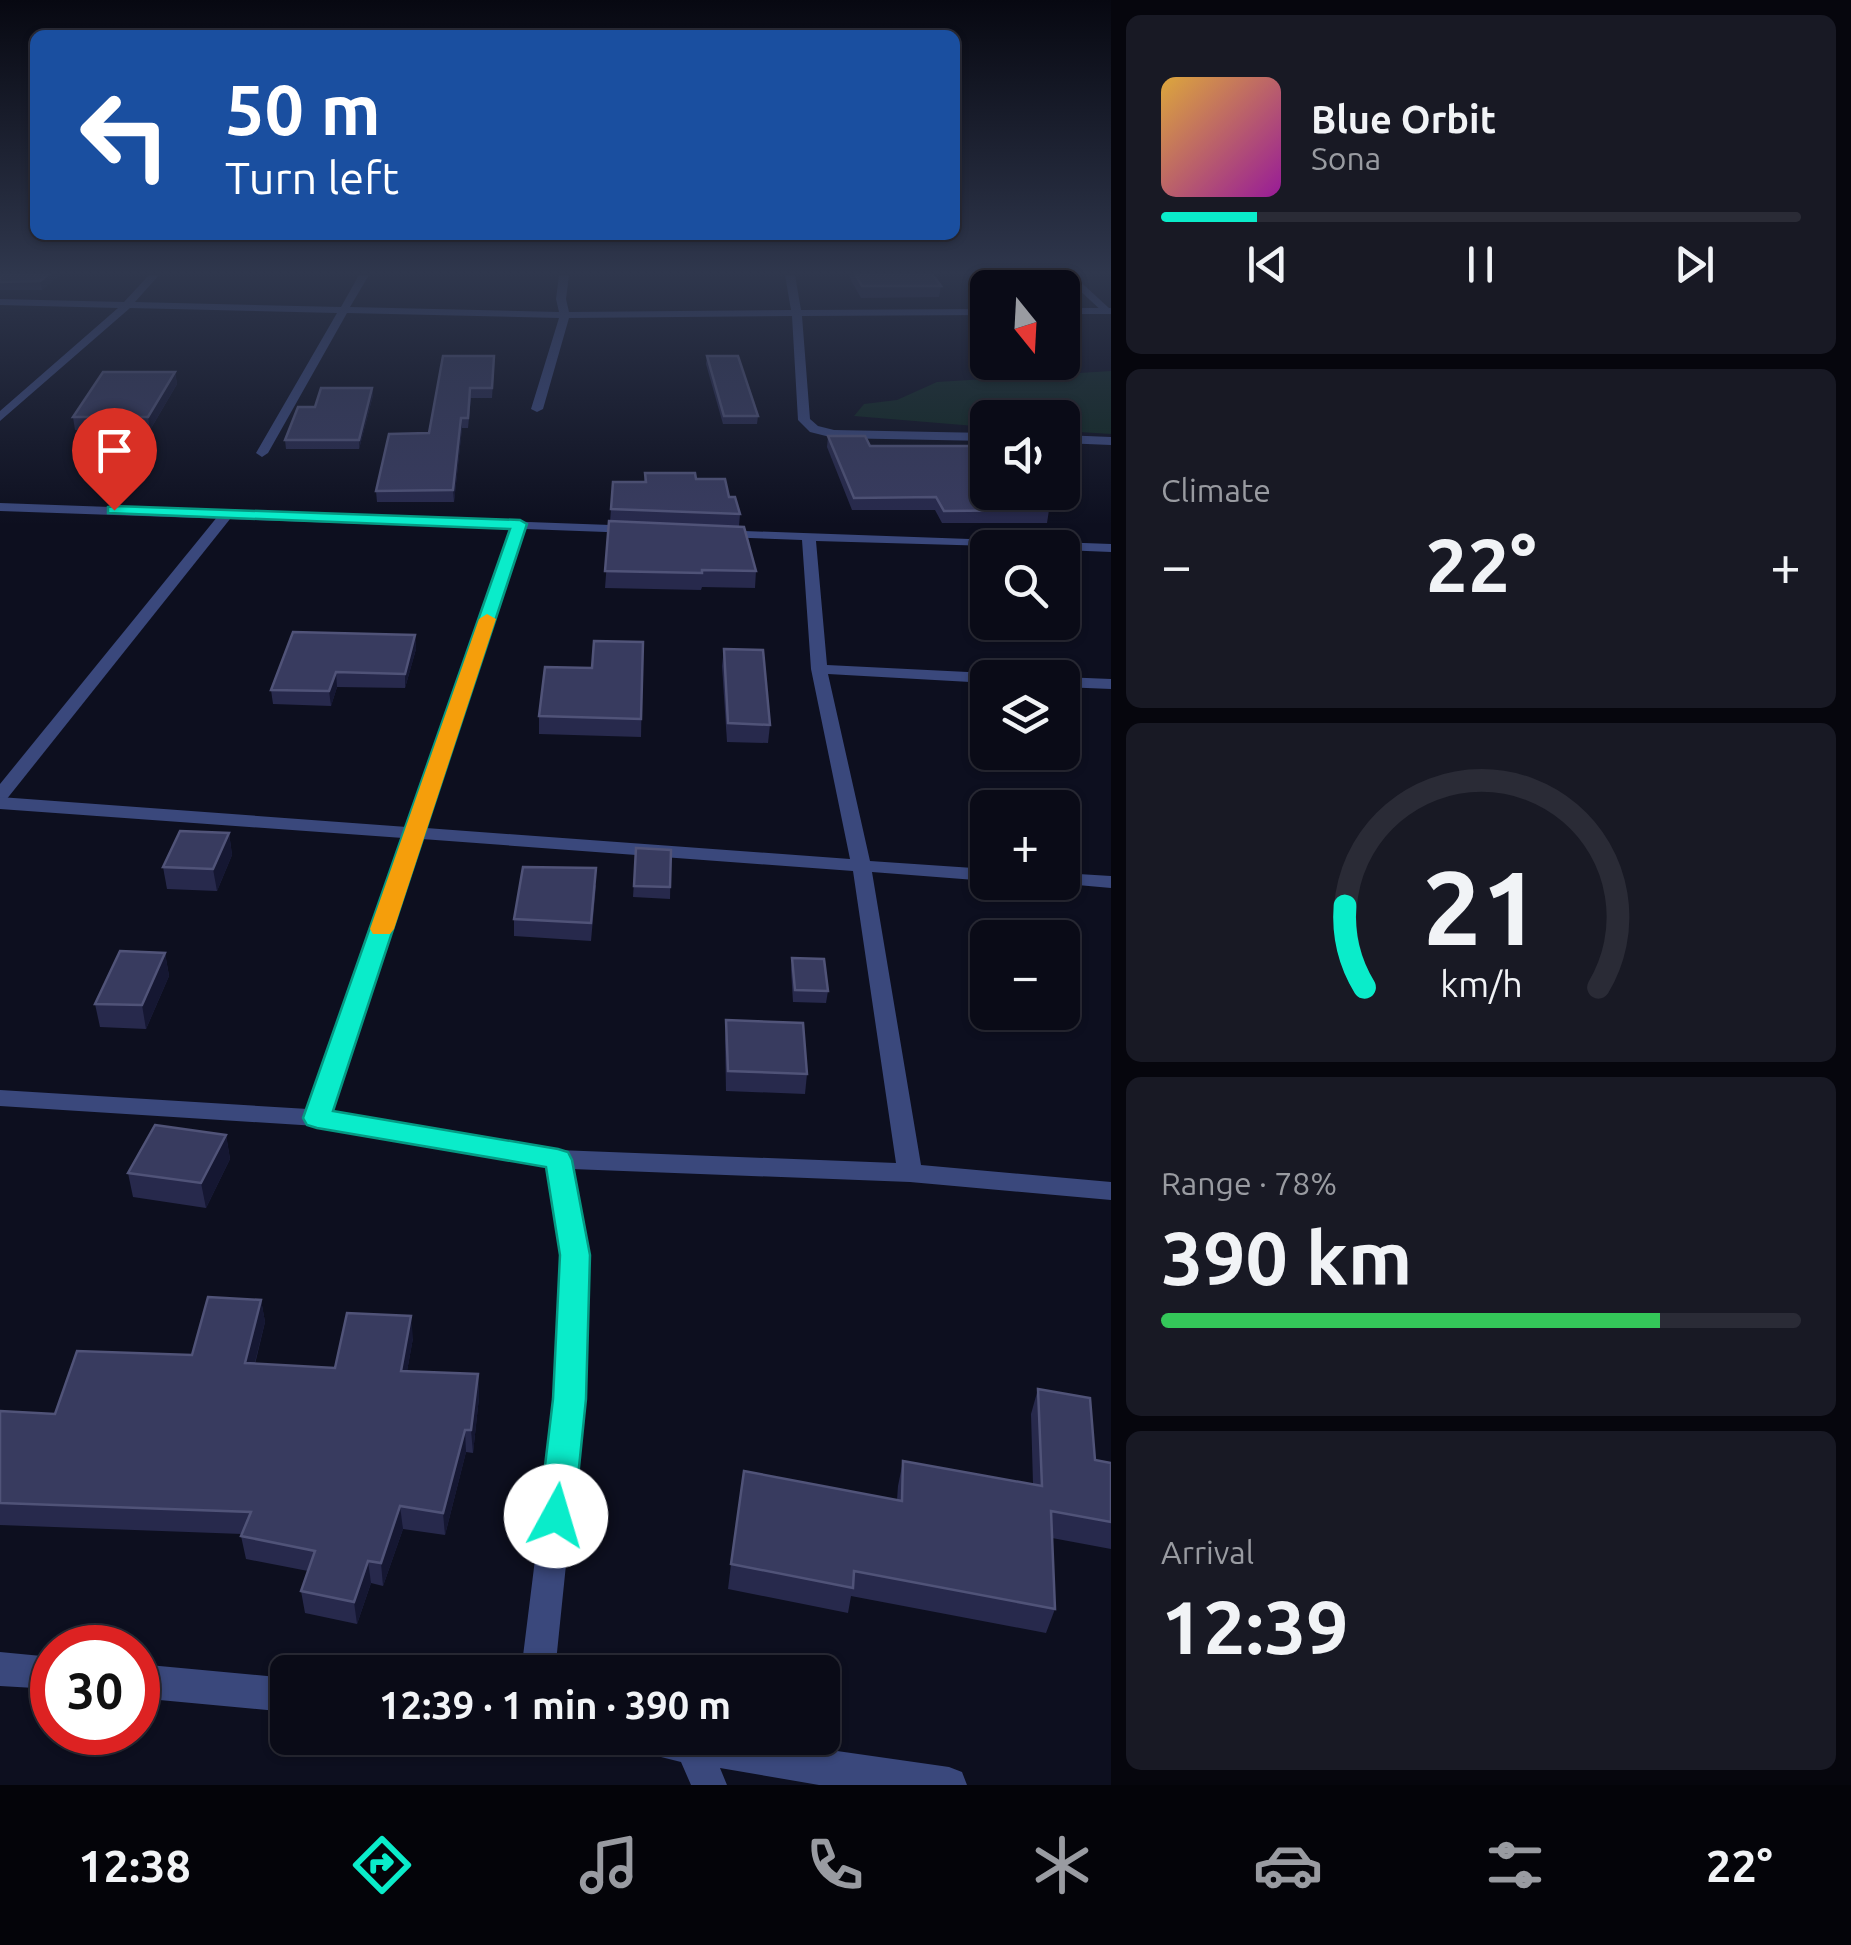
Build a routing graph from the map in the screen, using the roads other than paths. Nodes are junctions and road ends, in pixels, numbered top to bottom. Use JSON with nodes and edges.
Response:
{"nodes":[{"id":1,"x":66,"y":358,"type":"edge"},
{"id":2,"x":315,"y":358,"type":"edge"},
{"id":3,"x":552,"y":358,"type":"edge"},
{"id":4,"x":800,"y":358,"type":"edge"},
{"id":5,"x":0,"y":402,"type":"edge"},
{"id":6,"x":16,"y":402,"type":"junction"},
{"id":7,"x":537,"y":409,"type":"dead end"},
{"id":8,"x":0,"y":417,"type":"edge"},
{"id":9,"x":970,"y":438,"type":"edge"},
{"id":10,"x":1080,"y":440,"type":"edge"},
{"id":11,"x":1111,"y":441,"type":"edge"},
{"id":12,"x":262,"y":453,"type":"dead end"},
{"id":13,"x":0,"y":507,"type":"edge"},
{"id":14,"x":227,"y":514,"type":"junction"},
{"id":15,"x":520,"y":524,"type":"junction"},
{"id":16,"x":654,"y":530,"type":"edge"},
{"id":17,"x":712,"y":532,"type":"edge"},
{"id":18,"x":809,"y":536,"type":"junction"},
{"id":19,"x":1111,"y":548,"type":"edge"},
{"id":20,"x":819,"y":669,"type":"junction"},
{"id":21,"x":970,"y":677,"type":"edge"},
{"id":22,"x":1080,"y":683,"type":"edge"},
{"id":23,"x":1111,"y":684,"type":"edge"},
{"id":24,"x":0,"y":800,"type":"edge"},
{"id":25,"x":414,"y":834,"type":"junction"},
{"id":26,"x":862,"y":869,"type":"junction"},
{"id":27,"x":970,"y":874,"type":"edge"},
{"id":28,"x":1080,"y":880,"type":"edge"},
{"id":29,"x":1111,"y":882,"type":"edge"},
{"id":30,"x":0,"y":1098,"type":"edge"},
{"id":31,"x":317,"y":1118,"type":"junction"},
{"id":32,"x":558,"y":1160,"type":"junction"},
{"id":33,"x":910,"y":1173,"type":"junction"},
{"id":34,"x":1111,"y":1192,"type":"edge"},
{"id":35,"x":540,"y":1655,"type":"edge"},
{"id":36,"x":0,"y":1668,"type":"edge"},
{"id":37,"x":30,"y":1671,"type":"edge"},
{"id":38,"x":160,"y":1683,"type":"edge"},
{"id":39,"x":270,"y":1693,"type":"edge"},
{"id":40,"x":696,"y":1755,"type":"edge"},
{"id":41,"x":736,"y":1755,"type":"edge"},
{"id":42,"x":857,"y":1780,"type":"edge"},
{"id":43,"x":709,"y":1785,"type":"edge"},
{"id":44,"x":948,"y":1785,"type":"edge"}],
"edges":[{"from":1,"to":6,"type":"street"},
{"from":2,"to":12,"type":"street"},
{"from":3,"to":7,"type":"street"},
{"from":4,"to":9,"type":"street"},
{"from":5,"to":6,"type":"street"},
{"from":6,"to":8,"type":"street"},
{"from":10,"to":11,"type":"street"},
{"from":13,"to":14,"type":"street"},
{"from":14,"to":15,"type":"street"},
{"from":14,"to":24,"type":"street"},
{"from":15,"to":16,"type":"street"},
{"from":15,"to":25,"type":"street"},
{"from":17,"to":18,"type":"street"},
{"from":18,"to":19,"type":"street"},
{"from":18,"to":20,"type":"street"},
{"from":20,"to":21,"type":"street"},
{"from":20,"to":26,"type":"street"},
{"from":22,"to":23,"type":"street"},
{"from":24,"to":25,"type":"street"},
{"from":25,"to":26,"type":"street"},
{"from":25,"to":31,"type":"street"},
{"from":26,"to":27,"type":"street"},
{"from":26,"to":33,"type":"street"},
{"from":28,"to":29,"type":"street"},
{"from":30,"to":31,"type":"street"},
{"from":31,"to":32,"type":"street"},
{"from":32,"to":33,"type":"street"},
{"from":32,"to":35,"type":"street"},
{"from":33,"to":34,"type":"street"},
{"from":36,"to":37,"type":"street"},
{"from":38,"to":39,"type":"street"},
{"from":40,"to":43,"type":"street"},
{"from":41,"to":42,"type":"street"},
{"from":42,"to":44,"type":"street"}]}
